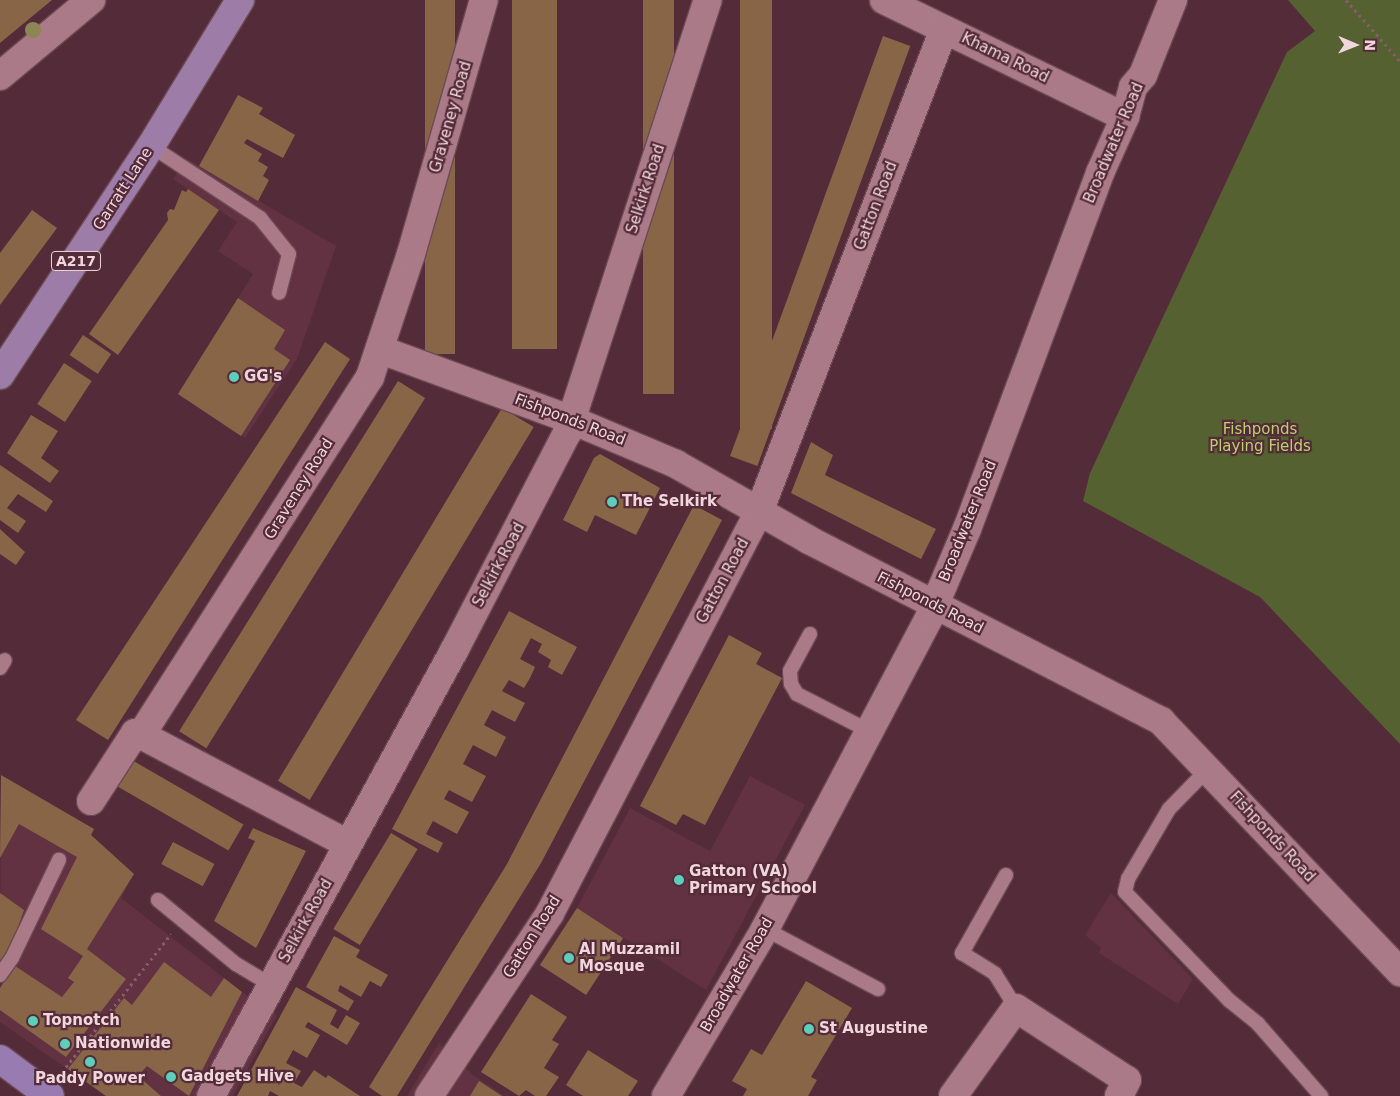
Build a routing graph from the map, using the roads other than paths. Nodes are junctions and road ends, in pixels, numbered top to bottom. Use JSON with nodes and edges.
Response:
{"nodes":[{"id":1,"x":91,"y":0,"type":"edge"},
{"id":2,"x":240,"y":0,"type":"edge"},
{"id":3,"x":484,"y":0,"type":"edge"},
{"id":4,"x":708,"y":0,"type":"edge"},
{"id":5,"x":884,"y":0,"type":"edge"},
{"id":6,"x":1173,"y":0,"type":"edge"},
{"id":7,"x":944,"y":29,"type":"junction"},
{"id":8,"x":0,"y":76,"type":"edge"},
{"id":9,"x":1125,"y":117,"type":"junction"},
{"id":10,"x":151,"y":146,"type":"junction"},
{"id":11,"x":280,"y":293,"type":"dead end"},
{"id":12,"x":381,"y":350,"type":"junction"},
{"id":13,"x":0,"y":375,"type":"edge"},
{"id":14,"x":572,"y":420,"type":"junction"},
{"id":15,"x":758,"y":512,"type":"junction"},
{"id":16,"x":934,"y":605,"type":"junction"},
{"id":17,"x":810,"y":634,"type":"dead end"},
{"id":18,"x":869,"y":731,"type":"junction"},
{"id":19,"x":141,"y":735,"type":"junction"},
{"id":20,"x":1208,"y":769,"type":"junction"},
{"id":21,"x":90,"y":801,"type":"dead end"},
{"id":22,"x":348,"y":844,"type":"junction"},
{"id":23,"x":59,"y":860,"type":"dead end"},
{"id":24,"x":1006,"y":875,"type":"dead end"},
{"id":25,"x":158,"y":900,"type":"dead end"},
{"id":26,"x":765,"y":929,"type":"junction"},
{"id":27,"x":1400,"y":972,"type":"edge"},
{"id":28,"x":0,"y":975,"type":"edge"},
{"id":29,"x":272,"y":985,"type":"junction"},
{"id":30,"x":878,"y":989,"type":"dead end"},
{"id":31,"x":1016,"y":1008,"type":"junction"},
{"id":32,"x":0,"y":1059,"type":"edge"},
{"id":33,"x":50,"y":1096,"type":"edge"},
{"id":34,"x":212,"y":1096,"type":"edge"},
{"id":35,"x":429,"y":1096,"type":"edge"},
{"id":36,"x":666,"y":1096,"type":"edge"},
{"id":37,"x":953,"y":1096,"type":"edge"},
{"id":38,"x":1119,"y":1096,"type":"edge"},
{"id":39,"x":1321,"y":1096,"type":"edge"}],
"edges":[{"from":1,"to":8,"type":"street"},
{"from":2,"to":10,"type":"main road","name":"Garratt Lane","number":"A217"},
{"from":3,"to":12,"type":"street","name":"Graveney Road"},
{"from":4,"to":14,"type":"street","name":"Selkirk Road"},
{"from":5,"to":7,"type":"street","name":"Khama Road"},
{"from":6,"to":9,"type":"street","name":"Broadwater Road"},
{"from":7,"to":9,"type":"street","name":"Khama Road"},
{"from":7,"to":15,"type":"street","name":"Gatton Road"},
{"from":9,"to":16,"type":"street","name":"Broadwater Road"},
{"from":10,"to":11,"type":"lane"},
{"from":10,"to":13,"type":"main road","name":"Garratt Lane","number":"A217"},
{"from":12,"to":14,"type":"street","name":"Fishponds Road"},
{"from":12,"to":19,"type":"street","name":"Graveney Road"},
{"from":14,"to":15,"type":"street","name":"Fishponds Road"},
{"from":14,"to":22,"type":"street","name":"Selkirk Road"},
{"from":15,"to":16,"type":"street","name":"Fishponds Road"},
{"from":15,"to":35,"type":"street","name":"Gatton Road"},
{"from":16,"to":18,"type":"street","name":"Broadwater Road"},
{"from":16,"to":20,"type":"street","name":"Fishponds Road"},
{"from":17,"to":18,"type":"lane"},
{"from":18,"to":26,"type":"street","name":"Broadwater Road"},
{"from":19,"to":21,"type":"street","name":"Graveney Road"},
{"from":19,"to":22,"type":"street"},
{"from":20,"to":27,"type":"street","name":"Fishponds Road"},
{"from":20,"to":39,"type":"lane"},
{"from":22,"to":29,"type":"street","name":"Selkirk Road"},
{"from":23,"to":28,"type":"lane"},
{"from":24,"to":31,"type":"lane"},
{"from":25,"to":29,"type":"lane"},
{"from":26,"to":30,"type":"lane"},
{"from":26,"to":36,"type":"street","name":"Broadwater Road"},
{"from":29,"to":34,"type":"street","name":"Selkirk Road"},
{"from":31,"to":37,"type":"street"},
{"from":31,"to":38,"type":"street"},
{"from":32,"to":33,"type":"highway"}]}
